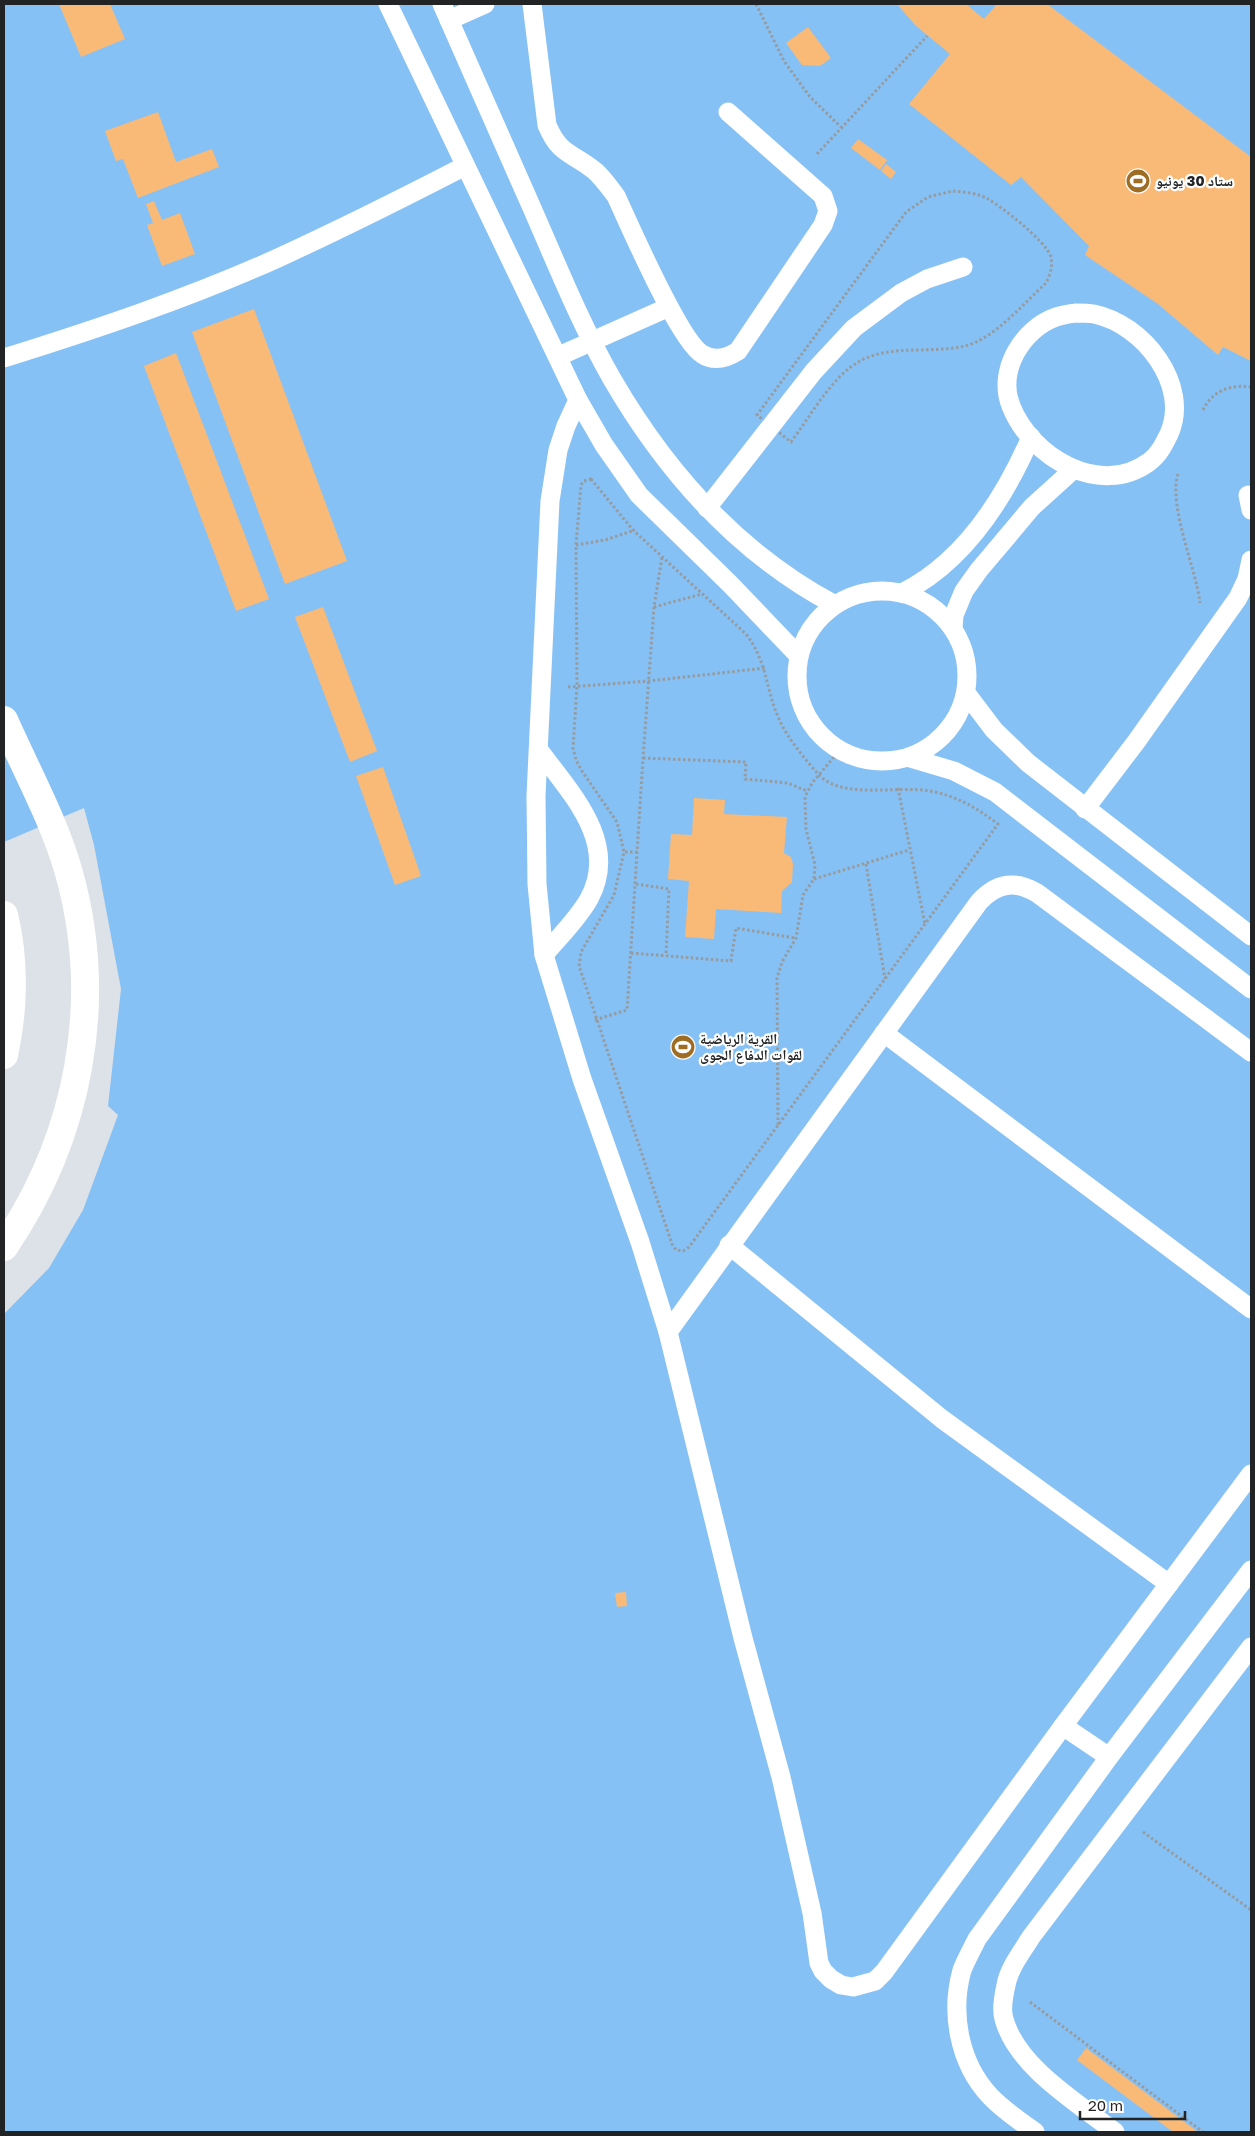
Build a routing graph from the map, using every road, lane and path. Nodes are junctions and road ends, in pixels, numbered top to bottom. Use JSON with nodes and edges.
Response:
{"nodes":[{"id":1,"x":388,"y":4,"type":"edge"},
{"id":2,"x":485,"y":4,"type":"edge"},
{"id":3,"x":532,"y":4,"type":"edge"},
{"id":4,"x":756,"y":4,"type":"edge"},
{"id":5,"x":446,"y":12,"type":"edge"},
{"id":6,"x":928,"y":36,"type":"dead end"},
{"id":7,"x":728,"y":112,"type":"dead end"},
{"id":8,"x":841,"y":127,"type":"junction"},
{"id":9,"x":465,"y":166,"type":"junction"},
{"id":10,"x":799,"y":175,"type":"junction"},
{"id":11,"x":963,"y":267,"type":"dead end"},
{"id":12,"x":670,"y":307,"type":"junction"},
{"id":13,"x":593,"y":341,"type":"junction"},
{"id":14,"x":559,"y":356,"type":"junction"},
{"id":15,"x":4,"y":358,"type":"edge"},
{"id":16,"x":1251,"y":387,"type":"edge"},
{"id":17,"x":578,"y":400,"type":"junction"},
{"id":18,"x":1201,"y":414,"type":"dead end"},
{"id":19,"x":1031,"y":437,"type":"junction"},
{"id":20,"x":1074,"y":469,"type":"junction"},
{"id":21,"x":1179,"y":471,"type":"dead end"},
{"id":22,"x":708,"y":508,"type":"junction"},
{"id":23,"x":658,"y":517,"type":"junction"},
{"id":24,"x":633,"y":530,"type":"junction"},
{"id":25,"x":676,"y":533,"type":"junction"},
{"id":26,"x":576,"y":545,"type":"junction"},
{"id":27,"x":548,"y":546,"type":"junction"},
{"id":28,"x":662,"y":557,"type":"junction"},
{"id":29,"x":1251,"y":560,"type":"edge"},
{"id":30,"x":730,"y":584,"type":"junction"},
{"id":31,"x":902,"y":593,"type":"junction"},
{"id":32,"x":702,"y":594,"type":"junction"},
{"id":33,"x":835,"y":605,"type":"junction"},
{"id":34,"x":654,"y":607,"type":"junction"},
{"id":35,"x":1199,"y":612,"type":"dead end"},
{"id":36,"x":953,"y":628,"type":"junction"},
{"id":37,"x":798,"y":660,"type":"junction"},
{"id":38,"x":764,"y":668,"type":"junction"},
{"id":39,"x":649,"y":681,"type":"junction"},
{"id":40,"x":577,"y":686,"type":"junction"},
{"id":41,"x":540,"y":689,"type":"junction"},
{"id":42,"x":966,"y":693,"type":"junction"},
{"id":43,"x":4,"y":720,"type":"edge"},
{"id":44,"x":538,"y":750,"type":"junction"},
{"id":45,"x":839,"y":751,"type":"junction"},
{"id":46,"x":643,"y":758,"type":"junction"},
{"id":47,"x":910,"y":758,"type":"junction"},
{"id":48,"x":891,"y":762,"type":"junction"},
{"id":49,"x":820,"y":775,"type":"junction"},
{"id":50,"x":898,"y":788,"type":"junction"},
{"id":51,"x":807,"y":791,"type":"junction"},
{"id":52,"x":1085,"y":809,"type":"junction"},
{"id":53,"x":909,"y":850,"type":"junction"},
{"id":54,"x":624,"y":852,"type":"junction"},
{"id":55,"x":637,"y":852,"type":"junction"},
{"id":56,"x":866,"y":864,"type":"junction"},
{"id":57,"x":814,"y":879,"type":"junction"},
{"id":58,"x":636,"y":884,"type":"junction"},
{"id":59,"x":4,"y":915,"type":"edge"},
{"id":60,"x":925,"y":925,"type":"junction"},
{"id":61,"x":1251,"y":936,"type":"edge"},
{"id":62,"x":796,"y":938,"type":"junction"},
{"id":63,"x":631,"y":953,"type":"junction"},
{"id":64,"x":544,"y":955,"type":"junction"},
{"id":65,"x":666,"y":955,"type":"junction"},
{"id":66,"x":885,"y":979,"type":"junction"},
{"id":67,"x":1251,"y":989,"type":"edge"},
{"id":68,"x":596,"y":1020,"type":"junction"},
{"id":69,"x":567,"y":1029,"type":"junction"},
{"id":70,"x":884,"y":1033,"type":"junction"},
{"id":71,"x":1251,"y":1052,"type":"edge"},
{"id":72,"x":4,"y":1055,"type":"edge"},
{"id":73,"x":778,"y":1126,"type":"junction"},
{"id":74,"x":729,"y":1245,"type":"junction"},
{"id":75,"x":4,"y":1247,"type":"edge"},
{"id":76,"x":1251,"y":1309,"type":"edge"},
{"id":77,"x":668,"y":1332,"type":"junction"},
{"id":78,"x":1251,"y":1474,"type":"edge"},
{"id":79,"x":1251,"y":1570,"type":"edge"},
{"id":80,"x":1169,"y":1584,"type":"junction"},
{"id":81,"x":1251,"y":1647,"type":"edge"},
{"id":82,"x":1063,"y":1726,"type":"junction"},
{"id":83,"x":1109,"y":1757,"type":"junction"},
{"id":84,"x":1122,"y":1817,"type":"junction"},
{"id":85,"x":1251,"y":1910,"type":"edge"},
{"id":86,"x":1006,"y":1984,"type":"junction"},
{"id":87,"x":1035,"y":2132,"type":"edge"},
{"id":88,"x":1115,"y":2132,"type":"edge"},
{"id":89,"x":1204,"y":2132,"type":"edge"}],
"edges":[{"from":1,"to":9,"type":"lane"},
{"from":2,"to":5,"type":"lane"},
{"from":3,"to":12,"type":"lane"},
{"from":4,"to":8,"type":"path"},
{"from":5,"to":13,"type":"lane"},
{"from":6,"to":8,"type":"path"},
{"from":7,"to":10,"type":"lane"},
{"from":8,"to":10,"type":"path"},
{"from":9,"to":14,"type":"lane"},
{"from":9,"to":15,"type":"lane"},
{"from":10,"to":12,"type":"lane"},
{"from":11,"to":22,"type":"lane"},
{"from":12,"to":13,"type":"lane"},
{"from":13,"to":14,"type":"lane"},
{"from":13,"to":22,"type":"lane"},
{"from":14,"to":17,"type":"lane"},
{"from":16,"to":18,"type":"path"},
{"from":17,"to":23,"type":"lane"},
{"from":17,"to":27,"type":"lane"},
{"from":19,"to":20,"type":"lane"},
{"from":19,"to":20,"type":"lane"},
{"from":19,"to":31,"type":"lane"},
{"from":20,"to":36,"type":"lane"},
{"from":21,"to":35,"type":"path"},
{"from":22,"to":33,"type":"lane"},
{"from":23,"to":24,"type":"path"},
{"from":23,"to":25,"type":"lane"},
{"from":24,"to":26,"type":"path"},
{"from":24,"to":26,"type":"path"},
{"from":24,"to":28,"type":"path"},
{"from":25,"to":28,"type":"path"},
{"from":25,"to":30,"type":"lane"},
{"from":26,"to":27,"type":"path"},
{"from":26,"to":40,"type":"path"},
{"from":27,"to":41,"type":"lane"},
{"from":28,"to":32,"type":"path"},
{"from":28,"to":34,"type":"path"},
{"from":29,"to":52,"type":"lane"},
{"from":30,"to":32,"type":"path"},
{"from":30,"to":37,"type":"lane"},
{"from":31,"to":33,"type":"lane"},
{"from":31,"to":36,"type":"lane"},
{"from":32,"to":34,"type":"path"},
{"from":32,"to":38,"type":"path"},
{"from":33,"to":37,"type":"lane"},
{"from":34,"to":39,"type":"path"},
{"from":36,"to":42,"type":"lane"},
{"from":37,"to":38,"type":"path"},
{"from":37,"to":45,"type":"lane"},
{"from":38,"to":39,"type":"path"},
{"from":38,"to":49,"type":"path"},
{"from":39,"to":40,"type":"path"},
{"from":39,"to":46,"type":"path"},
{"from":40,"to":41,"type":"path"},
{"from":40,"to":54,"type":"path"},
{"from":41,"to":44,"type":"lane"},
{"from":42,"to":47,"type":"lane"},
{"from":42,"to":52,"type":"lane"},
{"from":43,"to":75,"type":"highway"},
{"from":44,"to":64,"type":"lane"},
{"from":44,"to":64,"type":"lane"},
{"from":45,"to":48,"type":"lane"},
{"from":45,"to":49,"type":"path"},
{"from":46,"to":51,"type":"path"},
{"from":46,"to":55,"type":"path"},
{"from":47,"to":48,"type":"lane"},
{"from":47,"to":67,"type":"lane"},
{"from":48,"to":50,"type":"path"},
{"from":49,"to":50,"type":"path"},
{"from":49,"to":51,"type":"path"},
{"from":50,"to":53,"type":"path"},
{"from":50,"to":60,"type":"path"},
{"from":51,"to":57,"type":"path"},
{"from":52,"to":61,"type":"lane"},
{"from":53,"to":56,"type":"path"},
{"from":53,"to":60,"type":"path"},
{"from":54,"to":55,"type":"path"},
{"from":54,"to":68,"type":"path"},
{"from":55,"to":58,"type":"path"},
{"from":56,"to":57,"type":"path"},
{"from":56,"to":66,"type":"path"},
{"from":57,"to":62,"type":"path"},
{"from":58,"to":63,"type":"path"},
{"from":58,"to":65,"type":"path"},
{"from":59,"to":72,"type":"highway"},
{"from":60,"to":66,"type":"path"},
{"from":62,"to":65,"type":"path"},
{"from":62,"to":73,"type":"path"},
{"from":63,"to":65,"type":"path"},
{"from":63,"to":68,"type":"path"},
{"from":64,"to":69,"type":"lane"},
{"from":66,"to":73,"type":"path"},
{"from":68,"to":69,"type":"path"},
{"from":68,"to":73,"type":"path"},
{"from":69,"to":77,"type":"lane"},
{"from":70,"to":71,"type":"lane"},
{"from":70,"to":74,"type":"lane"},
{"from":70,"to":76,"type":"lane"},
{"from":74,"to":77,"type":"lane"},
{"from":74,"to":80,"type":"lane"},
{"from":77,"to":82,"type":"lane"},
{"from":78,"to":80,"type":"lane"},
{"from":79,"to":83,"type":"lane"},
{"from":80,"to":82,"type":"lane"},
{"from":81,"to":84,"type":"lane"},
{"from":82,"to":83,"type":"lane"},
{"from":83,"to":87,"type":"lane"},
{"from":84,"to":85,"type":"path"},
{"from":84,"to":86,"type":"lane"},
{"from":86,"to":88,"type":"lane"},
{"from":86,"to":89,"type":"path"}]}
